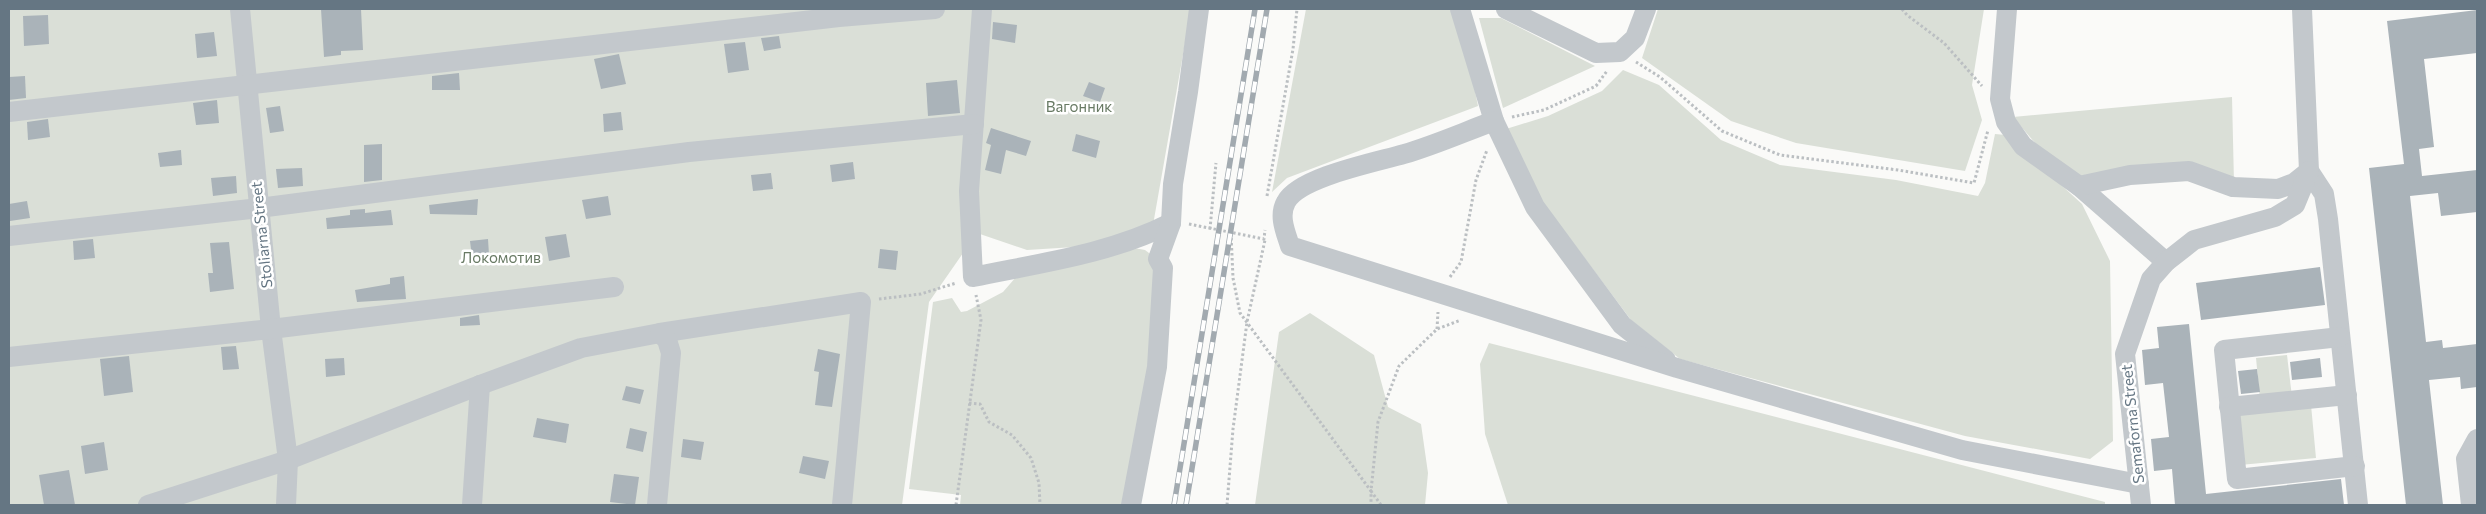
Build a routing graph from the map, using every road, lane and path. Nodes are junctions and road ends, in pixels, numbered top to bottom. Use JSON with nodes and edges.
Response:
{"nodes":[{"id":1,"x":240,"y":9,"type":"edge"},
{"id":2,"x":935,"y":9,"type":"edge"},
{"id":3,"x":982,"y":9,"type":"edge"},
{"id":4,"x":1198,"y":9,"type":"edge"},
{"id":5,"x":1297,"y":9,"type":"edge"},
{"id":6,"x":1460,"y":9,"type":"edge"},
{"id":7,"x":1506,"y":9,"type":"edge"},
{"id":8,"x":1646,"y":9,"type":"edge"},
{"id":9,"x":1902,"y":9,"type":"edge"},
{"id":10,"x":2007,"y":9,"type":"edge"},
{"id":11,"x":2302,"y":9,"type":"edge"},
{"id":12,"x":1620,"y":52,"type":"junction"},
{"id":13,"x":247,"y":85,"type":"junction"},
{"id":14,"x":1985,"y":92,"type":"dead end"},
{"id":15,"x":9,"y":112,"type":"edge"},
{"id":16,"x":1494,"y":121,"type":"junction"},
{"id":17,"x":2006,"y":122,"type":"junction"},
{"id":18,"x":974,"y":124,"type":"junction"},
{"id":19,"x":1216,"y":163,"type":"dead end"},
{"id":20,"x":2309,"y":171,"type":"junction"},
{"id":21,"x":2079,"y":186,"type":"junction"},
{"id":22,"x":1267,"y":204,"type":"dead end"},
{"id":23,"x":259,"y":208,"type":"junction"},
{"id":24,"x":1265,"y":222,"type":"dead end"},
{"id":25,"x":1171,"y":223,"type":"junction"},
{"id":26,"x":1210,"y":228,"type":"junction"},
{"id":27,"x":1232,"y":233,"type":"junction"},
{"id":28,"x":9,"y":236,"type":"edge"},
{"id":29,"x":1264,"y":240,"type":"junction"},
{"id":30,"x":1290,"y":246,"type":"junction"},
{"id":31,"x":2166,"y":262,"type":"junction"},
{"id":32,"x":973,"y":277,"type":"junction"},
{"id":33,"x":614,"y":287,"type":"dead end"},
{"id":34,"x":1439,"y":293,"type":"junction"},
{"id":35,"x":861,"y":302,"type":"junction"},
{"id":36,"x":1490,"y":309,"type":"junction"},
{"id":37,"x":1247,"y":322,"type":"junction"},
{"id":38,"x":1437,"y":328,"type":"junction"},
{"id":39,"x":271,"y":329,"type":"junction"},
{"id":40,"x":660,"y":333,"type":"junction"},
{"id":41,"x":2340,"y":337,"type":"junction"},
{"id":42,"x":9,"y":357,"type":"edge"},
{"id":43,"x":1677,"y":368,"type":"junction"},
{"id":44,"x":480,"y":384,"type":"junction"},
{"id":45,"x":2347,"y":395,"type":"junction"},
{"id":46,"x":969,"y":403,"type":"junction"},
{"id":47,"x":2229,"y":406,"type":"junction"},
{"id":48,"x":2477,"y":439,"type":"edge"},
{"id":49,"x":288,"y":460,"type":"junction"},
{"id":50,"x":2355,"y":466,"type":"junction"},
{"id":51,"x":2139,"y":484,"type":"junction"},
{"id":52,"x":1371,"y":491,"type":"junction"},
{"id":53,"x":148,"y":505,"type":"edge"},
{"id":54,"x":286,"y":505,"type":"edge"},
{"id":55,"x":472,"y":505,"type":"edge"},
{"id":56,"x":657,"y":505,"type":"edge"},
{"id":57,"x":842,"y":505,"type":"edge"},
{"id":58,"x":956,"y":505,"type":"edge"},
{"id":59,"x":1040,"y":505,"type":"edge"},
{"id":60,"x":1132,"y":505,"type":"edge"},
{"id":61,"x":1227,"y":505,"type":"edge"},
{"id":62,"x":1372,"y":505,"type":"edge"},
{"id":63,"x":1381,"y":505,"type":"edge"},
{"id":64,"x":2141,"y":505,"type":"edge"},
{"id":65,"x":2358,"y":505,"type":"edge"},
{"id":66,"x":2471,"y":505,"type":"edge"}],
"edges":[{"from":1,"to":13,"type":"street","name":"Stoliarna Street"},
{"from":2,"to":13,"type":"street"},
{"from":3,"to":18,"type":"street"},
{"from":4,"to":25,"type":"street"},
{"from":5,"to":22,"type":"path"},
{"from":6,"to":16,"type":"street"},
{"from":7,"to":12,"type":"street"},
{"from":8,"to":12,"type":"street"},
{"from":9,"to":14,"type":"path"},
{"from":10,"to":17,"type":"street"},
{"from":11,"to":20,"type":"street"},
{"from":12,"to":16,"type":"path"},
{"from":12,"to":17,"type":"path"},
{"from":13,"to":15,"type":"street"},
{"from":13,"to":23,"type":"street","name":"Stoliarna Street"},
{"from":16,"to":30,"type":"street"},
{"from":16,"to":34,"type":"path"},
{"from":16,"to":43,"type":"street"},
{"from":17,"to":21,"type":"street"},
{"from":18,"to":23,"type":"street"},
{"from":18,"to":32,"type":"street"},
{"from":19,"to":26,"type":"path"},
{"from":20,"to":21,"type":"street"},
{"from":20,"to":31,"type":"street","name":"Semaforna Street"},
{"from":20,"to":41,"type":"street"},
{"from":21,"to":31,"type":"street"},
{"from":23,"to":28,"type":"street"},
{"from":23,"to":39,"type":"street","name":"Stoliarna Street"},
{"from":24,"to":29,"type":"path"},
{"from":25,"to":26,"type":"path"},
{"from":25,"to":32,"type":"street"},
{"from":25,"to":60,"type":"street"},
{"from":26,"to":27,"type":"path"},
{"from":27,"to":29,"type":"path"},
{"from":27,"to":37,"type":"path"},
{"from":29,"to":30,"type":"path"},
{"from":29,"to":37,"type":"path"},
{"from":30,"to":34,"type":"street"},
{"from":31,"to":51,"type":"street","name":"Semaforna Street"},
{"from":32,"to":35,"type":"path"},
{"from":32,"to":46,"type":"path"},
{"from":33,"to":39,"type":"street"},
{"from":34,"to":36,"type":"street"},
{"from":34,"to":38,"type":"path"},
{"from":35,"to":40,"type":"street"},
{"from":35,"to":57,"type":"street"},
{"from":36,"to":38,"type":"path"},
{"from":36,"to":43,"type":"street"},
{"from":37,"to":52,"type":"path"},
{"from":37,"to":61,"type":"path"},
{"from":38,"to":52,"type":"path"},
{"from":39,"to":42,"type":"street"},
{"from":39,"to":49,"type":"street","name":"Stoliarna Street"},
{"from":40,"to":44,"type":"street"},
{"from":40,"to":56,"type":"street"},
{"from":41,"to":45,"type":"street"},
{"from":41,"to":47,"type":"street"},
{"from":43,"to":51,"type":"street"},
{"from":44,"to":49,"type":"street"},
{"from":44,"to":55,"type":"street"},
{"from":45,"to":47,"type":"street"},
{"from":45,"to":50,"type":"street"},
{"from":46,"to":58,"type":"path"},
{"from":46,"to":59,"type":"path"},
{"from":47,"to":50,"type":"street"},
{"from":48,"to":66,"type":"street"},
{"from":49,"to":53,"type":"street"},
{"from":49,"to":54,"type":"street","name":"Stoliarna Street"},
{"from":50,"to":65,"type":"street"},
{"from":51,"to":64,"type":"street","name":"Semaforna Street"},
{"from":52,"to":62,"type":"path"},
{"from":52,"to":63,"type":"path"}]}
